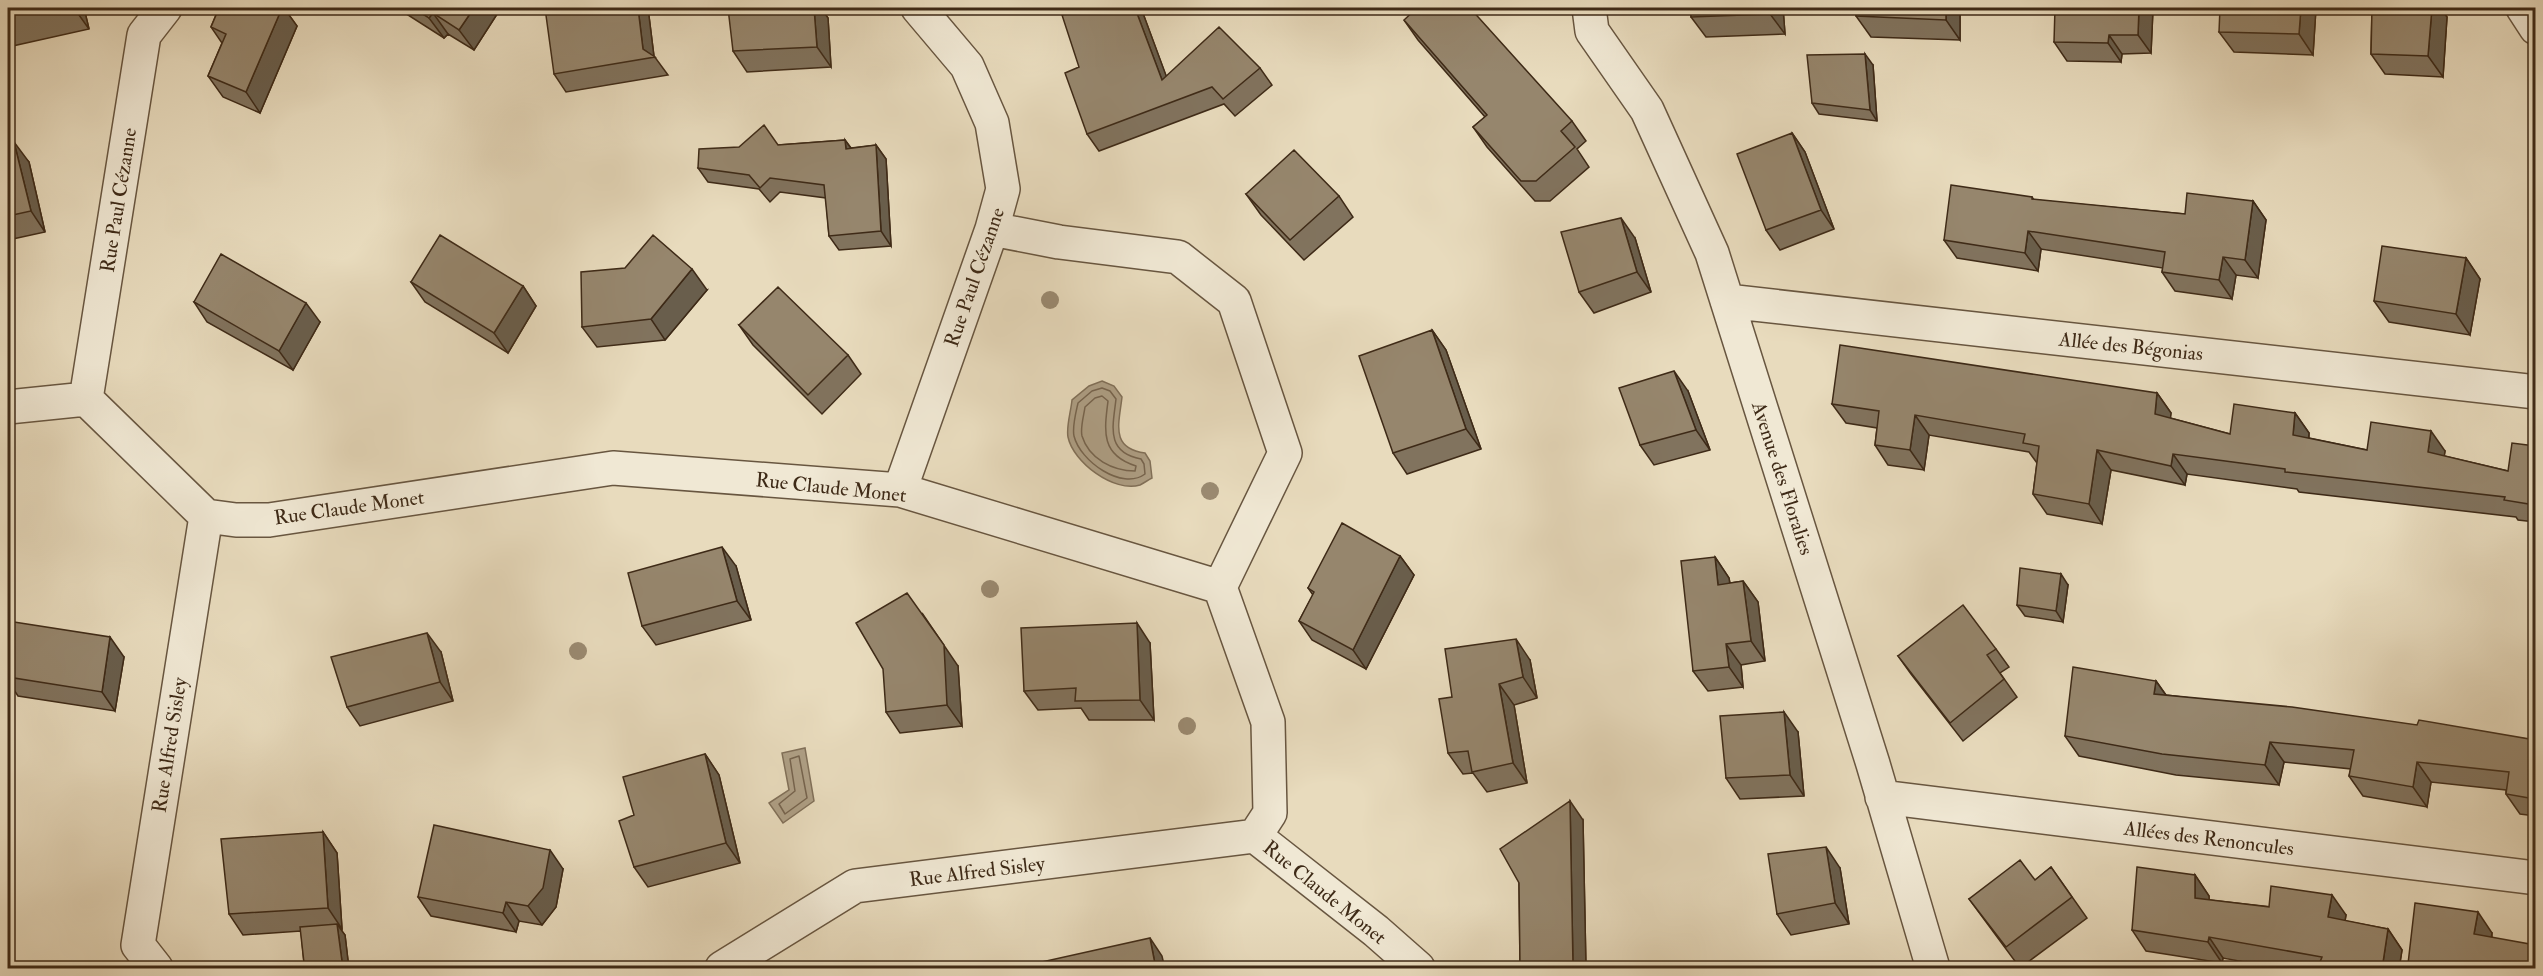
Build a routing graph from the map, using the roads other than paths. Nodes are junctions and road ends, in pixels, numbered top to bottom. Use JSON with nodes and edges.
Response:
{"nodes":[{"id":1,"x":165,"y":8,"type":"edge"},
{"id":2,"x":918,"y":8,"type":"edge"},
{"id":3,"x":1589,"y":8,"type":"edge"},
{"id":4,"x":2523,"y":8,"type":"edge"},
{"id":5,"x":2535,"y":28,"type":"edge"},
{"id":6,"x":992,"y":229,"type":"junction"},
{"id":7,"x":1727,"y":301,"type":"junction"},
{"id":8,"x":2535,"y":392,"type":"edge"},
{"id":9,"x":86,"y":399,"type":"junction"},
{"id":10,"x":8,"y":406,"type":"edge"},
{"id":11,"x":900,"y":490,"type":"junction"},
{"id":12,"x":206,"y":516,"type":"junction"},
{"id":13,"x":1220,"y":586,"type":"junction"},
{"id":14,"x":1882,"y":797,"type":"junction"},
{"id":15,"x":1255,"y":836,"type":"junction"},
{"id":16,"x":2535,"y":878,"type":"edge"},
{"id":17,"x":156,"y":969,"type":"edge"},
{"id":18,"x":722,"y":969,"type":"edge"},
{"id":19,"x":1418,"y":969,"type":"edge"},
{"id":20,"x":1933,"y":969,"type":"edge"}],
"edges":[{"from":1,"to":9,"type":"street","name":"Rue Paul Cézanne"},
{"from":2,"to":6,"type":"street","name":"Rue Paul Cézanne"},
{"from":3,"to":7,"type":"street","name":"Avenue des Floralies"},
{"from":4,"to":5,"type":"street"},
{"from":6,"to":11,"type":"street","name":"Rue Paul Cézanne"},
{"from":6,"to":13,"type":"street"},
{"from":7,"to":8,"type":"street","name":"Allée des Bégonias"},
{"from":7,"to":14,"type":"street","name":"Avenue des Floralies"},
{"from":9,"to":10,"type":"street"},
{"from":9,"to":12,"type":"street"},
{"from":11,"to":12,"type":"street","name":"Rue Claude Monet"},
{"from":11,"to":13,"type":"street","name":"Rue Claude Monet"},
{"from":12,"to":17,"type":"street","name":"Rue Alfred Sisley"},
{"from":13,"to":15,"type":"street","name":"Rue Claude Monet"},
{"from":14,"to":16,"type":"street","name":"Allées des Renoncules"},
{"from":14,"to":20,"type":"street","name":"Avenue des Floralies"},
{"from":15,"to":18,"type":"street","name":"Rue Alfred Sisley"},
{"from":15,"to":19,"type":"street","name":"Rue Claude Monet"}]}
